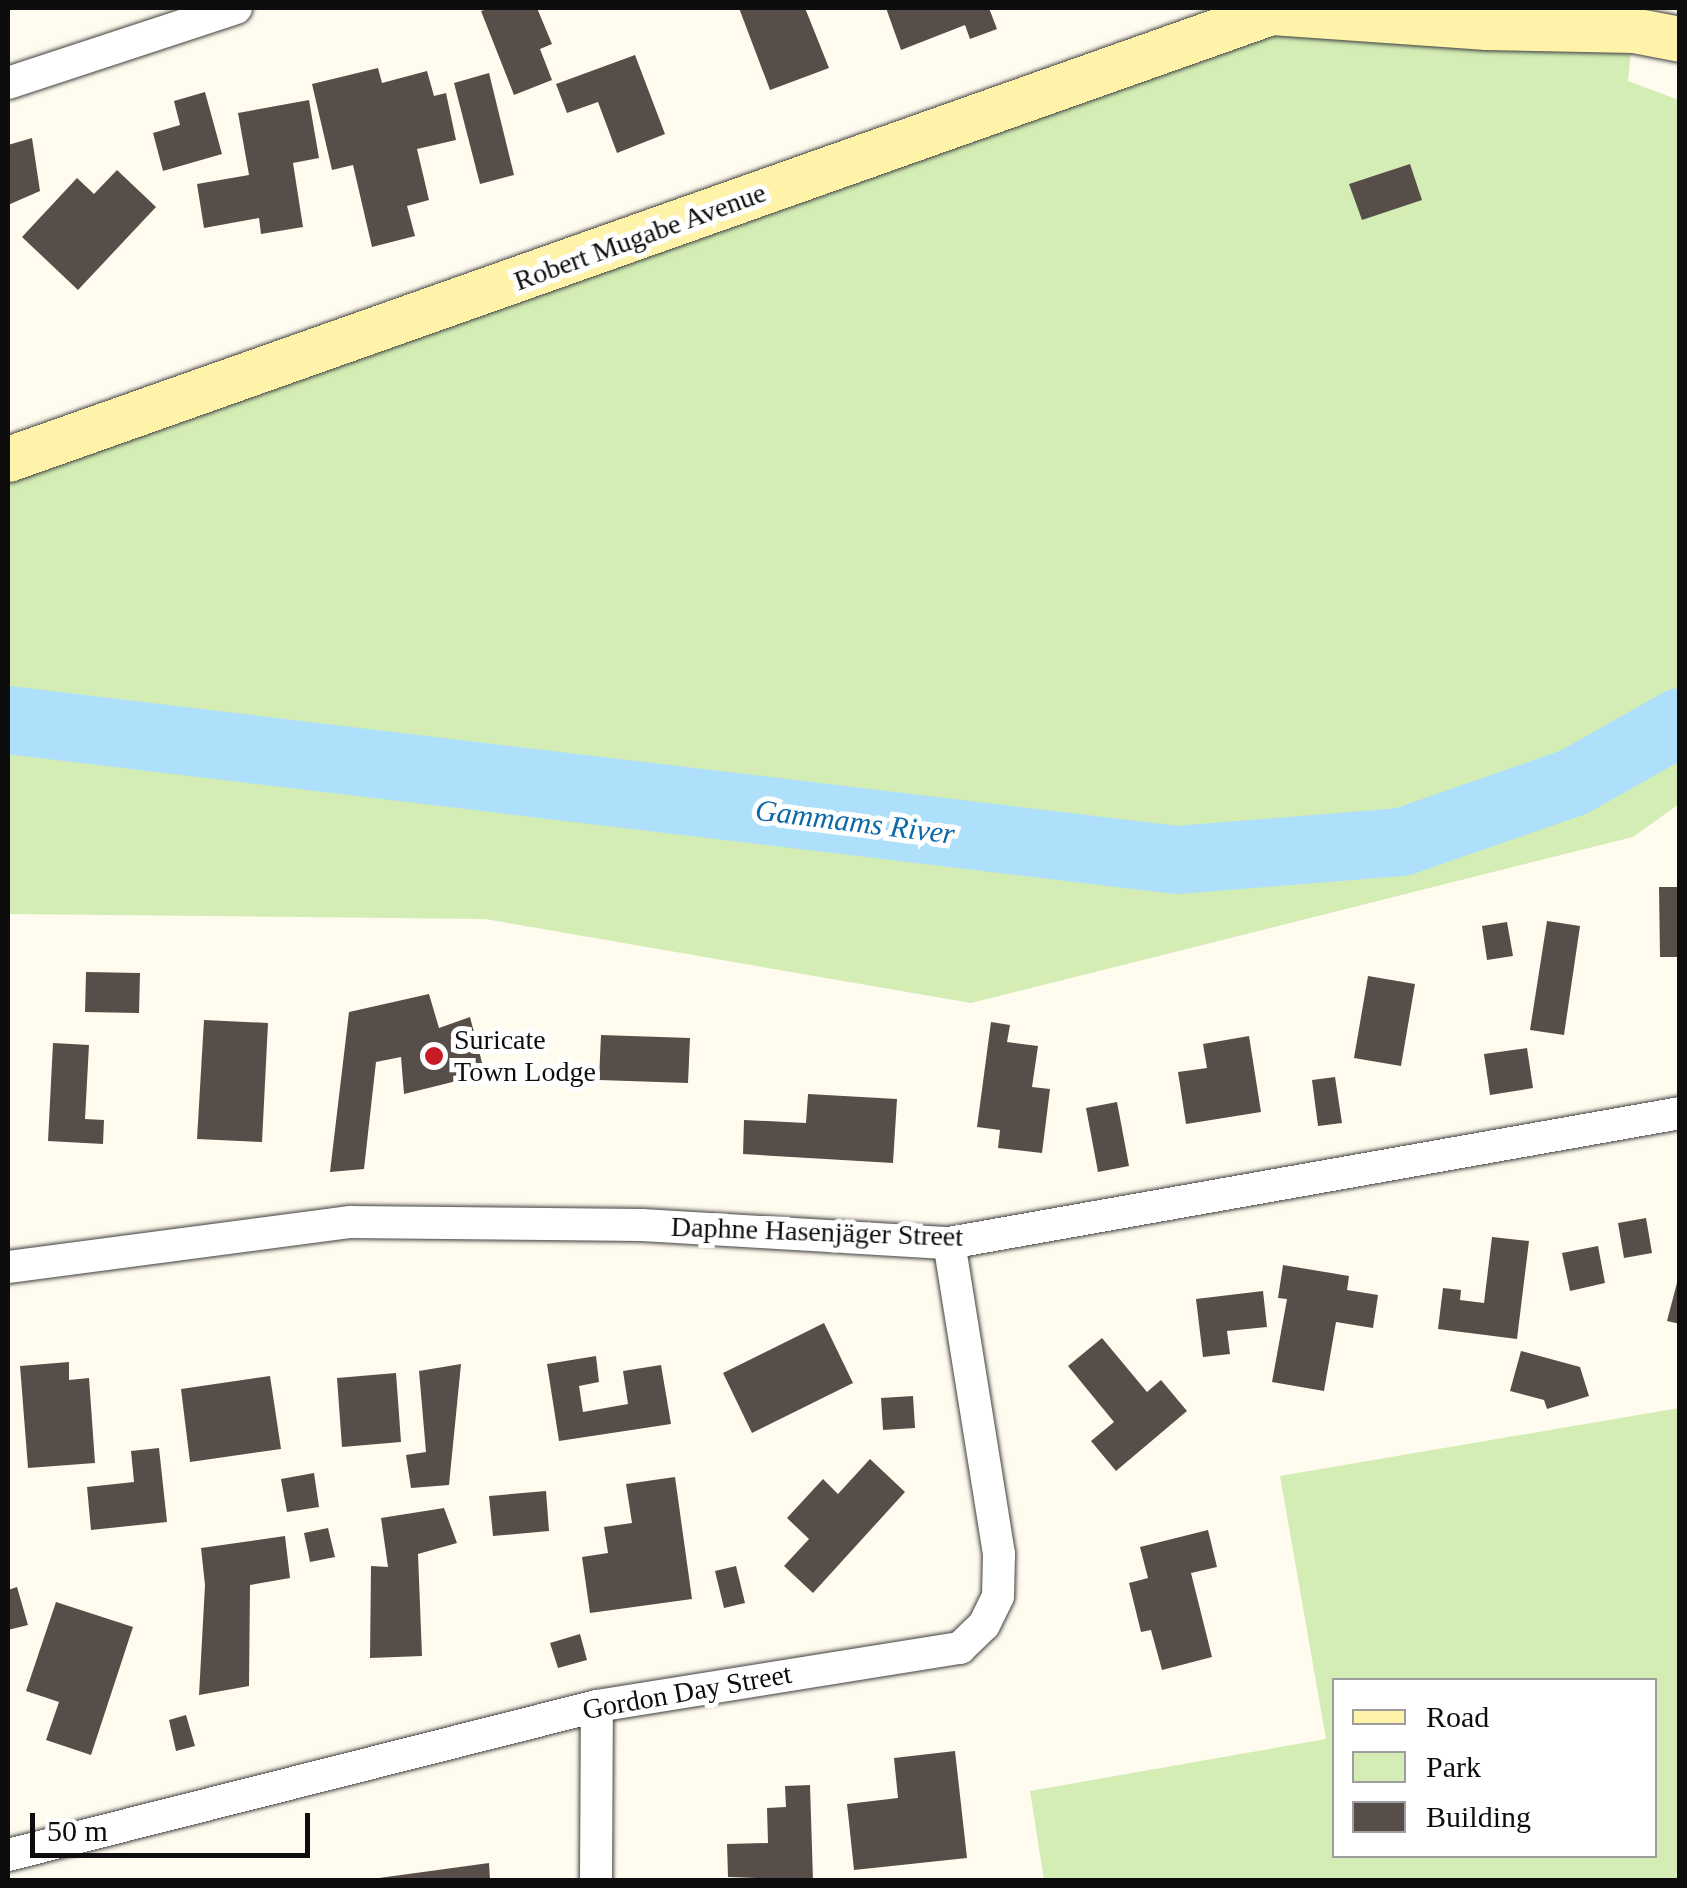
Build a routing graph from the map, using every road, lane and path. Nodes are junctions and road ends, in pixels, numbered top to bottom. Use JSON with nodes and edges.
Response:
{"nodes":[{"id":1,"x":236,"y":8,"type":"edge"},
{"id":2,"x":1277,"y":10,"type":"edge"},
{"id":3,"x":1652,"y":34,"type":"edge"},
{"id":4,"x":8,"y":83,"type":"edge"},
{"id":5,"x":8,"y":459,"type":"edge"},
{"id":6,"x":1680,"y":1113,"type":"edge"},
{"id":7,"x":949,"y":1243,"type":"junction"},
{"id":8,"x":8,"y":1267,"type":"edge"},
{"id":9,"x":597,"y":1706,"type":"junction"},
{"id":10,"x":8,"y":1856,"type":"edge"},
{"id":11,"x":596,"y":1880,"type":"edge"}],
"edges":[{"from":1,"to":4,"type":"street"},
{"from":2,"to":3,"type":"main road","name":"Robert Mugabe Avenue"},
{"from":2,"to":5,"type":"main road","name":"Robert Mugabe Avenue"},
{"from":6,"to":7,"type":"street","name":"Daphne Hasenjäger Street"},
{"from":7,"to":8,"type":"street","name":"Daphne Hasenjäger Street"},
{"from":7,"to":9,"type":"street","name":"Gordon Day Street"},
{"from":9,"to":10,"type":"street","name":"Gordon Day Street"},
{"from":9,"to":11,"type":"street"}]}
